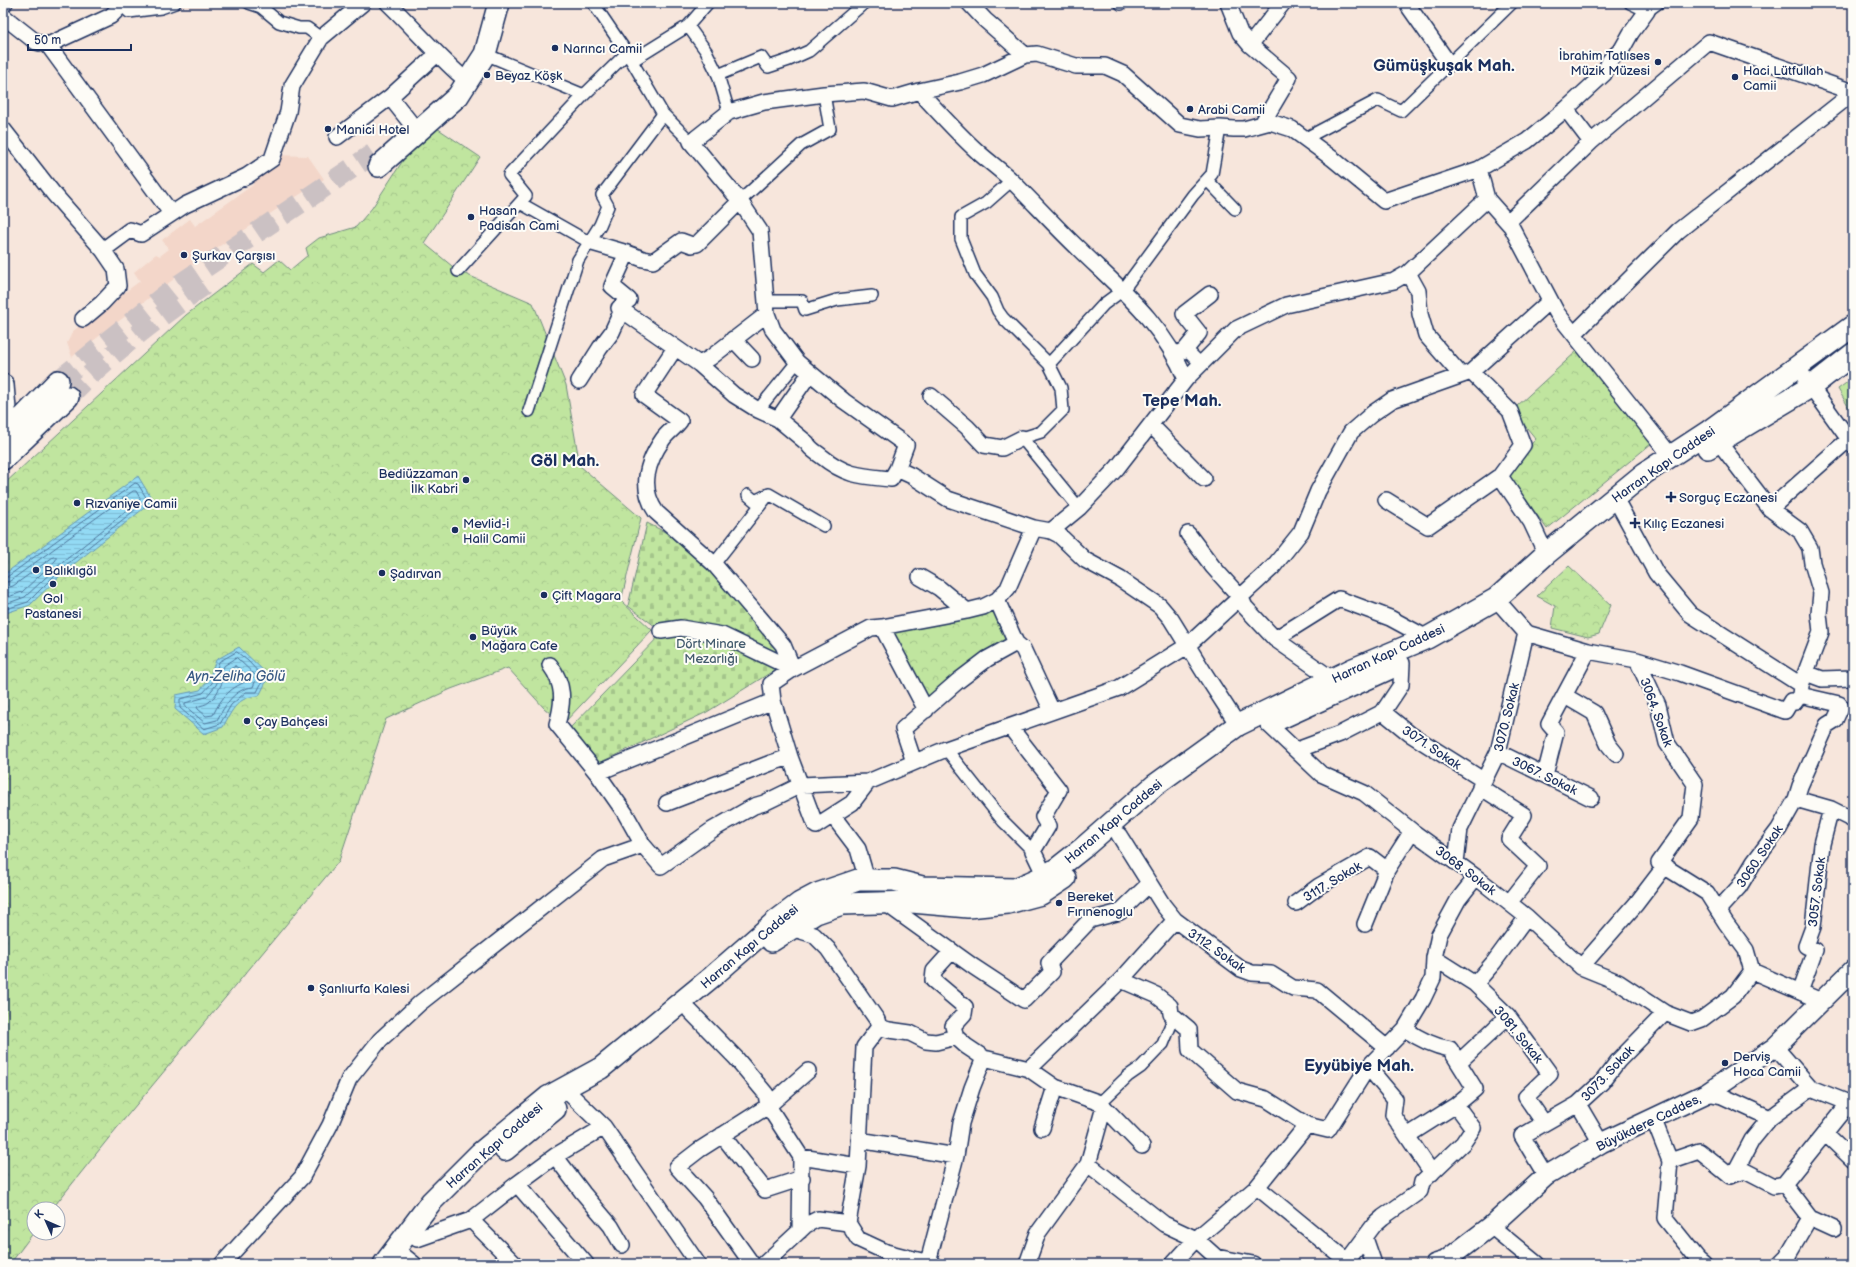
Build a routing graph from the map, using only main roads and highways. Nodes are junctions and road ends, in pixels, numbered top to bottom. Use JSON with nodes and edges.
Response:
{"nodes":[{"id":1,"x":487,"y":3,"type":"edge"},
{"id":2,"x":499,"y":3,"type":"edge"},
{"id":3,"x":1853,"y":326,"type":"edge"},
{"id":4,"x":1853,"y":354,"type":"edge"},
{"id":5,"x":3,"y":385,"type":"edge"},
{"id":6,"x":4,"y":434,"type":"edge"},
{"id":7,"x":3,"y":459,"type":"edge"},
{"id":8,"x":1498,"y":602,"type":"junction"},
{"id":9,"x":406,"y":1261,"type":"edge"},
{"id":10,"x":384,"y":1264,"type":"edge"}],
"edges":[{"from":1,"to":2,"type":"main road"},
{"from":3,"to":8,"type":"main road","name":"Harran Kapı Caddesi"},
{"from":4,"to":8,"type":"main road","name":"Harran Kapı Caddesi"},
{"from":5,"to":6,"type":"main road"},
{"from":6,"to":7,"type":"main road"},
{"from":8,"to":9,"type":"main road","name":"Harran Kapı Caddesi"},
{"from":8,"to":10,"type":"main road","name":"Harran Kapı Caddesi"}]}
